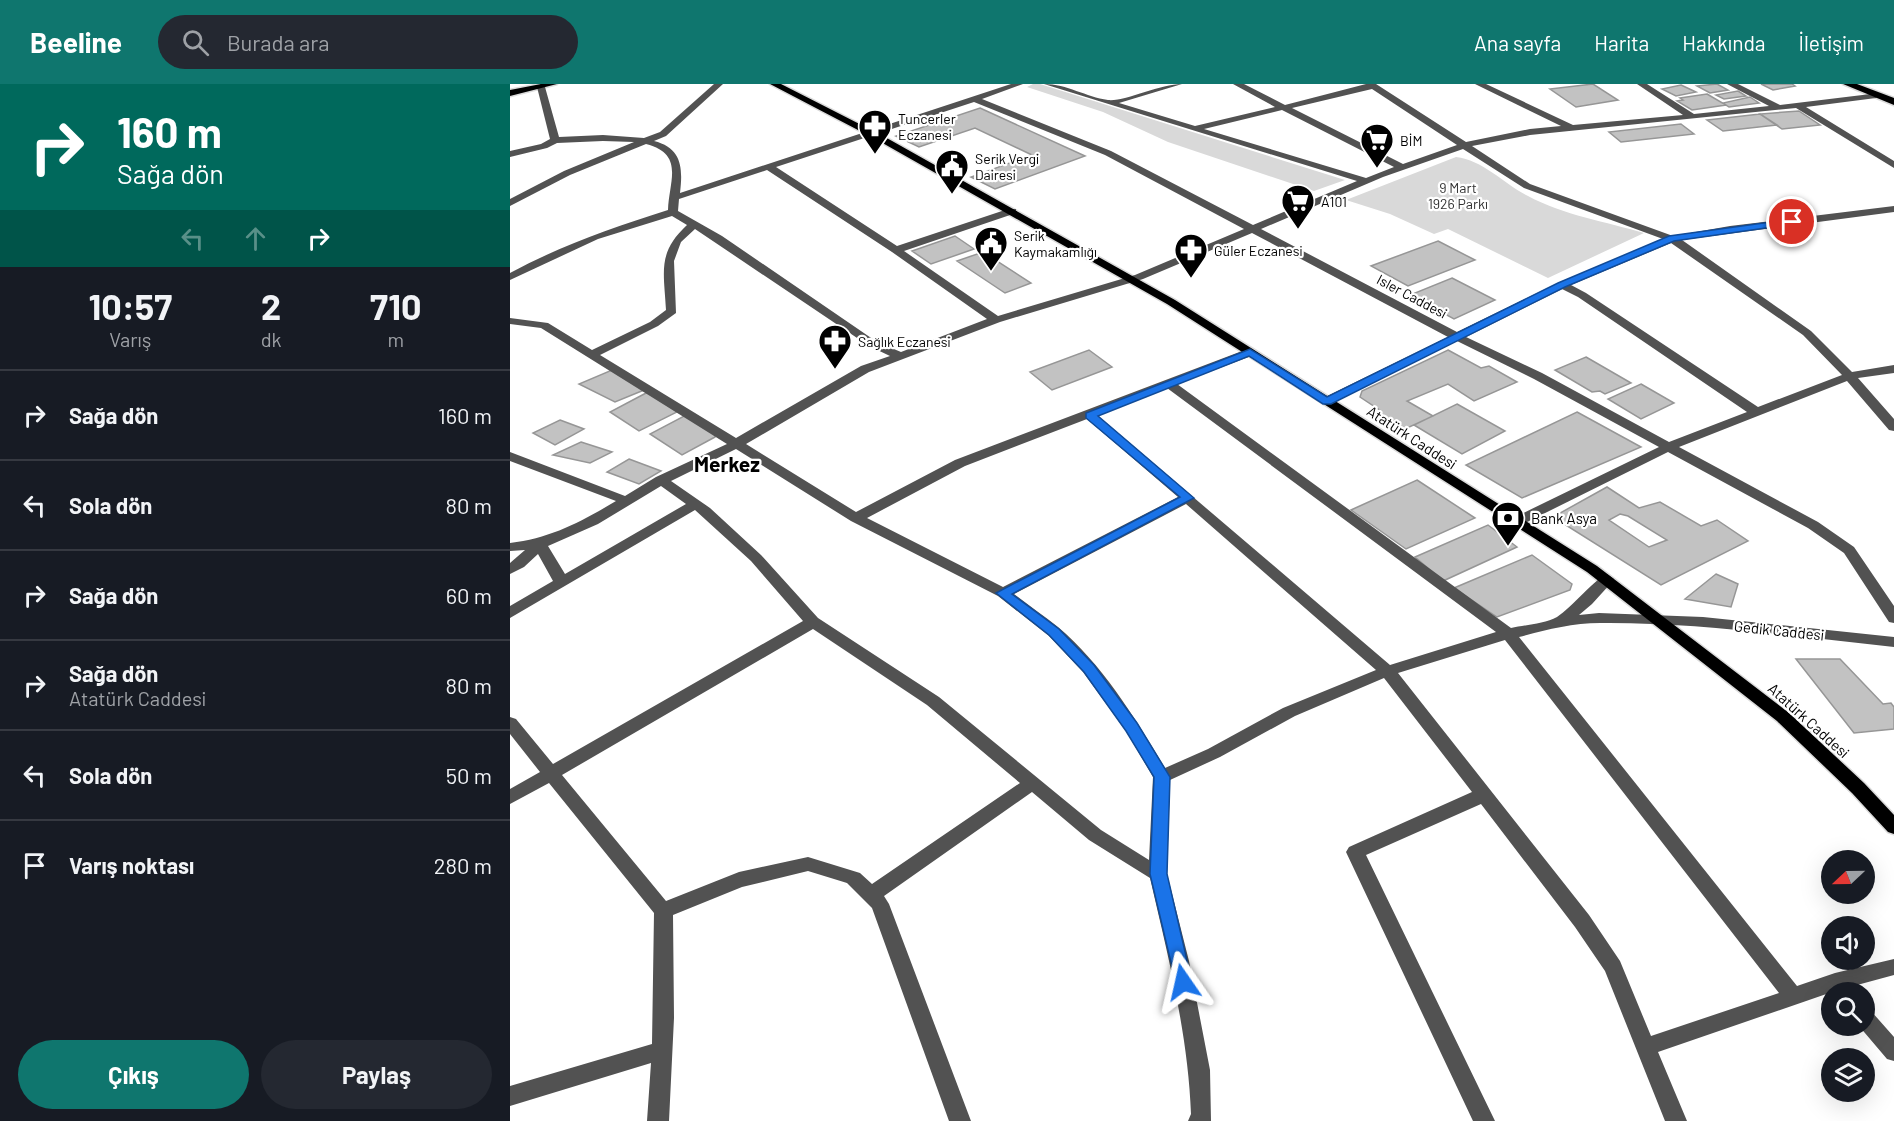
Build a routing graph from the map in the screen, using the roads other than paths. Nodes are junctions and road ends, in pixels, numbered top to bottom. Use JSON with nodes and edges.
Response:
{"nodes":[{"id":1,"x":553,"y":84,"type":"edge"},
{"id":2,"x":719,"y":84,"type":"edge"},
{"id":3,"x":774,"y":84,"type":"edge"},
{"id":4,"x":1019,"y":84,"type":"edge"},
{"id":5,"x":1048,"y":84,"type":"edge"},
{"id":6,"x":1178,"y":84,"type":"edge"},
{"id":7,"x":1237,"y":84,"type":"edge"},
{"id":8,"x":1479,"y":84,"type":"edge"},
{"id":9,"x":1641,"y":84,"type":"edge"},
{"id":10,"x":1731,"y":84,"type":"edge"},
{"id":11,"x":1848,"y":84,"type":"edge"},
{"id":12,"x":1372,"y":85,"type":"edge"},
{"id":13,"x":541,"y":87,"type":"junction"},
{"id":14,"x":1875,"y":90,"type":"edge"},
{"id":15,"x":1894,"y":92,"type":"edge"},
{"id":16,"x":510,"y":93,"type":"edge"},
{"id":17,"x":975,"y":99,"type":"junction"},
{"id":18,"x":1894,"y":102,"type":"edge"},
{"id":19,"x":1109,"y":103,"type":"junction"},
{"id":20,"x":1798,"y":106,"type":"junction"},
{"id":21,"x":1284,"y":107,"type":"junction"},
{"id":22,"x":1779,"y":108,"type":"junction"},
{"id":23,"x":1693,"y":117,"type":"junction"},
{"id":24,"x":1193,"y":128,"type":"junction"},
{"id":25,"x":1573,"y":129,"type":"junction"},
{"id":26,"x":871,"y":134,"type":"junction"},
{"id":27,"x":555,"y":140,"type":"junction"},
{"id":28,"x":646,"y":141,"type":"junction"},
{"id":29,"x":1466,"y":145,"type":"junction"},
{"id":30,"x":631,"y":147,"type":"junction"},
{"id":31,"x":510,"y":154,"type":"edge"},
{"id":32,"x":1894,"y":165,"type":"edge"},
{"id":33,"x":769,"y":167,"type":"junction"},
{"id":34,"x":1402,"y":167,"type":"junction"},
{"id":35,"x":1367,"y":181,"type":"junction"},
{"id":36,"x":673,"y":198,"type":"junction"},
{"id":37,"x":510,"y":203,"type":"edge"},
{"id":38,"x":1894,"y":209,"type":"edge"},
{"id":39,"x":510,"y":210,"type":"edge"},
{"id":40,"x":673,"y":212,"type":"junction"},
{"id":41,"x":1012,"y":212,"type":"junction"},
{"id":42,"x":694,"y":224,"type":"junction"},
{"id":43,"x":1253,"y":228,"type":"junction"},
{"id":44,"x":1672,"y":238,"type":"junction"},
{"id":45,"x":896,"y":250,"type":"junction"},
{"id":46,"x":510,"y":278,"type":"edge"},
{"id":47,"x":1131,"y":279,"type":"junction"},
{"id":48,"x":1562,"y":285,"type":"junction"},
{"id":49,"x":996,"y":320,"type":"junction"},
{"id":50,"x":510,"y":321,"type":"edge"},
{"id":51,"x":1459,"y":338,"type":"junction"},
{"id":52,"x":1250,"y":352,"type":"junction"},
{"id":53,"x":592,"y":354,"type":"junction"},
{"id":54,"x":899,"y":355,"type":"junction"},
{"id":55,"x":1894,"y":369,"type":"edge"},
{"id":56,"x":1849,"y":376,"type":"junction"},
{"id":57,"x":1169,"y":384,"type":"junction"},
{"id":58,"x":1327,"y":401,"type":"junction"},
{"id":59,"x":1756,"y":412,"type":"junction"},
{"id":60,"x":1090,"y":415,"type":"junction"},
{"id":61,"x":1894,"y":427,"type":"edge"},
{"id":62,"x":738,"y":443,"type":"junction"},
{"id":63,"x":1668,"y":447,"type":"junction"},
{"id":64,"x":510,"y":456,"type":"edge"},
{"id":65,"x":661,"y":480,"type":"junction"},
{"id":66,"x":1188,"y":498,"type":"junction"},
{"id":67,"x":627,"y":501,"type":"junction"},
{"id":68,"x":695,"y":504,"type":"junction"},
{"id":69,"x":856,"y":518,"type":"junction"},
{"id":70,"x":1516,"y":522,"type":"junction"},
{"id":71,"x":540,"y":544,"type":"junction"},
{"id":72,"x":510,"y":547,"type":"edge"},
{"id":73,"x":510,"y":569,"type":"edge"},
{"id":74,"x":1606,"y":579,"type":"junction"},
{"id":75,"x":562,"y":583,"type":"junction"},
{"id":76,"x":1003,"y":593,"type":"junction"},
{"id":77,"x":510,"y":613,"type":"edge"},
{"id":78,"x":1894,"y":618,"type":"edge"},
{"id":79,"x":813,"y":622,"type":"junction"},
{"id":80,"x":1559,"y":622,"type":"junction"},
{"id":81,"x":1663,"y":622,"type":"junction"},
{"id":82,"x":1508,"y":634,"type":"junction"},
{"id":83,"x":1894,"y":642,"type":"edge"},
{"id":84,"x":1387,"y":671,"type":"junction"},
{"id":85,"x":510,"y":723,"type":"edge"},
{"id":86,"x":551,"y":774,"type":"junction"},
{"id":87,"x":1162,"y":777,"type":"junction"},
{"id":88,"x":1032,"y":783,"type":"junction"},
{"id":89,"x":1483,"y":795,"type":"junction"},
{"id":90,"x":510,"y":797,"type":"edge"},
{"id":91,"x":1894,"y":827,"type":"edge"},
{"id":92,"x":1158,"y":874,"type":"junction"},
{"id":93,"x":871,"y":896,"type":"junction"},
{"id":94,"x":663,"y":911,"type":"junction"},
{"id":95,"x":1894,"y":967,"type":"edge"},
{"id":96,"x":1853,"y":982,"type":"edge"},
{"id":97,"x":1821,"y":991,"type":"edge"},
{"id":98,"x":1793,"y":996,"type":"junction"},
{"id":99,"x":1875,"y":1030,"type":"edge"},
{"id":100,"x":1646,"y":1047,"type":"junction"},
{"id":101,"x":663,"y":1050,"type":"junction"},
{"id":102,"x":1894,"y":1052,"type":"edge"},
{"id":103,"x":510,"y":1096,"type":"edge"},
{"id":104,"x":658,"y":1121,"type":"edge"},
{"id":105,"x":960,"y":1121,"type":"edge"},
{"id":106,"x":1199,"y":1121,"type":"edge"},
{"id":107,"x":1484,"y":1121,"type":"edge"},
{"id":108,"x":1676,"y":1121,"type":"edge"}],
"edges":[{"from":1,"to":13,"type":"main road"},
{"from":2,"to":28,"type":"street"},
{"from":3,"to":26,"type":"main road","name":"Atatürk Caddesi"},
{"from":4,"to":17,"type":"street"},
{"from":5,"to":19,"type":"street"},
{"from":6,"to":19,"type":"street"},
{"from":7,"to":21,"type":"street"},
{"from":8,"to":25,"type":"street"},
{"from":9,"to":23,"type":"street"},
{"from":10,"to":22,"type":"street"},
{"from":11,"to":14,"type":"highway"},
{"from":12,"to":21,"type":"street"},
{"from":12,"to":29,"type":"street"},
{"from":13,"to":16,"type":"main road"},
{"from":13,"to":27,"type":"street"},
{"from":14,"to":15,"type":"highway"},
{"from":14,"to":18,"type":"highway"},
{"from":14,"to":20,"type":"street"},
{"from":17,"to":26,"type":"street"},
{"from":17,"to":43,"type":"street","name":"Isler Caddesi"},
{"from":19,"to":24,"type":"street"},
{"from":20,"to":22,"type":"street"},
{"from":20,"to":32,"type":"street"},
{"from":21,"to":24,"type":"street"},
{"from":21,"to":34,"type":"street"},
{"from":22,"to":23,"type":"street"},
{"from":23,"to":25,"type":"street"},
{"from":24,"to":35,"type":"street"},
{"from":25,"to":29,"type":"street"},
{"from":26,"to":33,"type":"street"},
{"from":26,"to":41,"type":"main road","name":"Atatürk Caddesi"},
{"from":27,"to":28,"type":"street"},
{"from":27,"to":31,"type":"street"},
{"from":28,"to":30,"type":"street"},
{"from":28,"to":36,"type":"street"},
{"from":29,"to":34,"type":"street"},
{"from":29,"to":44,"type":"street"},
{"from":30,"to":37,"type":"street"},
{"from":30,"to":39,"type":"street"},
{"from":33,"to":36,"type":"street"},
{"from":33,"to":45,"type":"street"},
{"from":34,"to":35,"type":"street"},
{"from":35,"to":43,"type":"street"},
{"from":36,"to":40,"type":"street"},
{"from":38,"to":44,"type":"street"},
{"from":40,"to":42,"type":"street"},
{"from":40,"to":46,"type":"street"},
{"from":41,"to":45,"type":"street"},
{"from":41,"to":47,"type":"main road","name":"Atatürk Caddesi"},
{"from":42,"to":53,"type":"street"},
{"from":42,"to":54,"type":"street"},
{"from":43,"to":47,"type":"street"},
{"from":43,"to":51,"type":"street","name":"Isler Caddesi"},
{"from":44,"to":48,"type":"street"},
{"from":44,"to":56,"type":"street"},
{"from":45,"to":49,"type":"street"},
{"from":47,"to":49,"type":"street"},
{"from":47,"to":52,"type":"main road","name":"Atatürk Caddesi"},
{"from":48,"to":51,"type":"street"},
{"from":48,"to":59,"type":"street"},
{"from":49,"to":54,"type":"street"},
{"from":50,"to":53,"type":"street"},
{"from":51,"to":58,"type":"street"},
{"from":51,"to":63,"type":"street","name":"Isler Caddesi"},
{"from":52,"to":57,"type":"street"},
{"from":52,"to":58,"type":"main road","name":"Atatürk Caddesi"},
{"from":53,"to":62,"type":"street"},
{"from":54,"to":62,"type":"street"},
{"from":55,"to":56,"type":"street"},
{"from":56,"to":59,"type":"street"},
{"from":56,"to":61,"type":"street"},
{"from":57,"to":60,"type":"street"},
{"from":57,"to":82,"type":"street"},
{"from":58,"to":70,"type":"main road","name":"Atatürk Caddesi"},
{"from":59,"to":63,"type":"street"},
{"from":60,"to":66,"type":"street"},
{"from":60,"to":69,"type":"street"},
{"from":62,"to":65,"type":"street"},
{"from":62,"to":69,"type":"street"},
{"from":63,"to":70,"type":"street"},
{"from":63,"to":78,"type":"street","name":"Isler Caddesi"},
{"from":64,"to":67,"type":"street"},
{"from":65,"to":67,"type":"street"},
{"from":65,"to":68,"type":"street"},
{"from":66,"to":76,"type":"street"},
{"from":66,"to":84,"type":"street"},
{"from":67,"to":71,"type":"street"},
{"from":68,"to":75,"type":"street"},
{"from":68,"to":79,"type":"street"},
{"from":69,"to":76,"type":"street"},
{"from":70,"to":74,"type":"main road","name":"Atatürk Caddesi"},
{"from":71,"to":72,"type":"street"},
{"from":71,"to":73,"type":"street"},
{"from":71,"to":75,"type":"street"},
{"from":74,"to":80,"type":"street"},
{"from":74,"to":81,"type":"main road","name":"Atatürk Caddesi"},
{"from":75,"to":77,"type":"street"},
{"from":76,"to":87,"type":"street"},
{"from":79,"to":86,"type":"street"},
{"from":79,"to":88,"type":"street"},
{"from":80,"to":81,"type":"street","name":"Gedik Caddesi"},
{"from":80,"to":82,"type":"street","name":"Gedik Caddesi"},
{"from":81,"to":83,"type":"street","name":"Gedik Caddesi"},
{"from":81,"to":91,"type":"main road","name":"Atatürk Caddesi"},
{"from":82,"to":84,"type":"street","name":"Gedik Caddesi"},
{"from":82,"to":98,"type":"street"},
{"from":84,"to":87,"type":"street","name":"Gedik Caddesi"},
{"from":84,"to":89,"type":"street"},
{"from":85,"to":86,"type":"street"},
{"from":86,"to":90,"type":"street"},
{"from":86,"to":94,"type":"street"},
{"from":87,"to":92,"type":"street"},
{"from":88,"to":92,"type":"street"},
{"from":88,"to":93,"type":"street"},
{"from":89,"to":100,"type":"street"},
{"from":89,"to":107,"type":"street"},
{"from":92,"to":106,"type":"street"},
{"from":93,"to":94,"type":"street"},
{"from":93,"to":105,"type":"street"},
{"from":94,"to":101,"type":"street"},
{"from":95,"to":96,"type":"street"},
{"from":97,"to":98,"type":"street"},
{"from":98,"to":100,"type":"street"},
{"from":99,"to":102,"type":"street"},
{"from":100,"to":108,"type":"street"},
{"from":101,"to":103,"type":"street"},
{"from":101,"to":104,"type":"street"}]}
